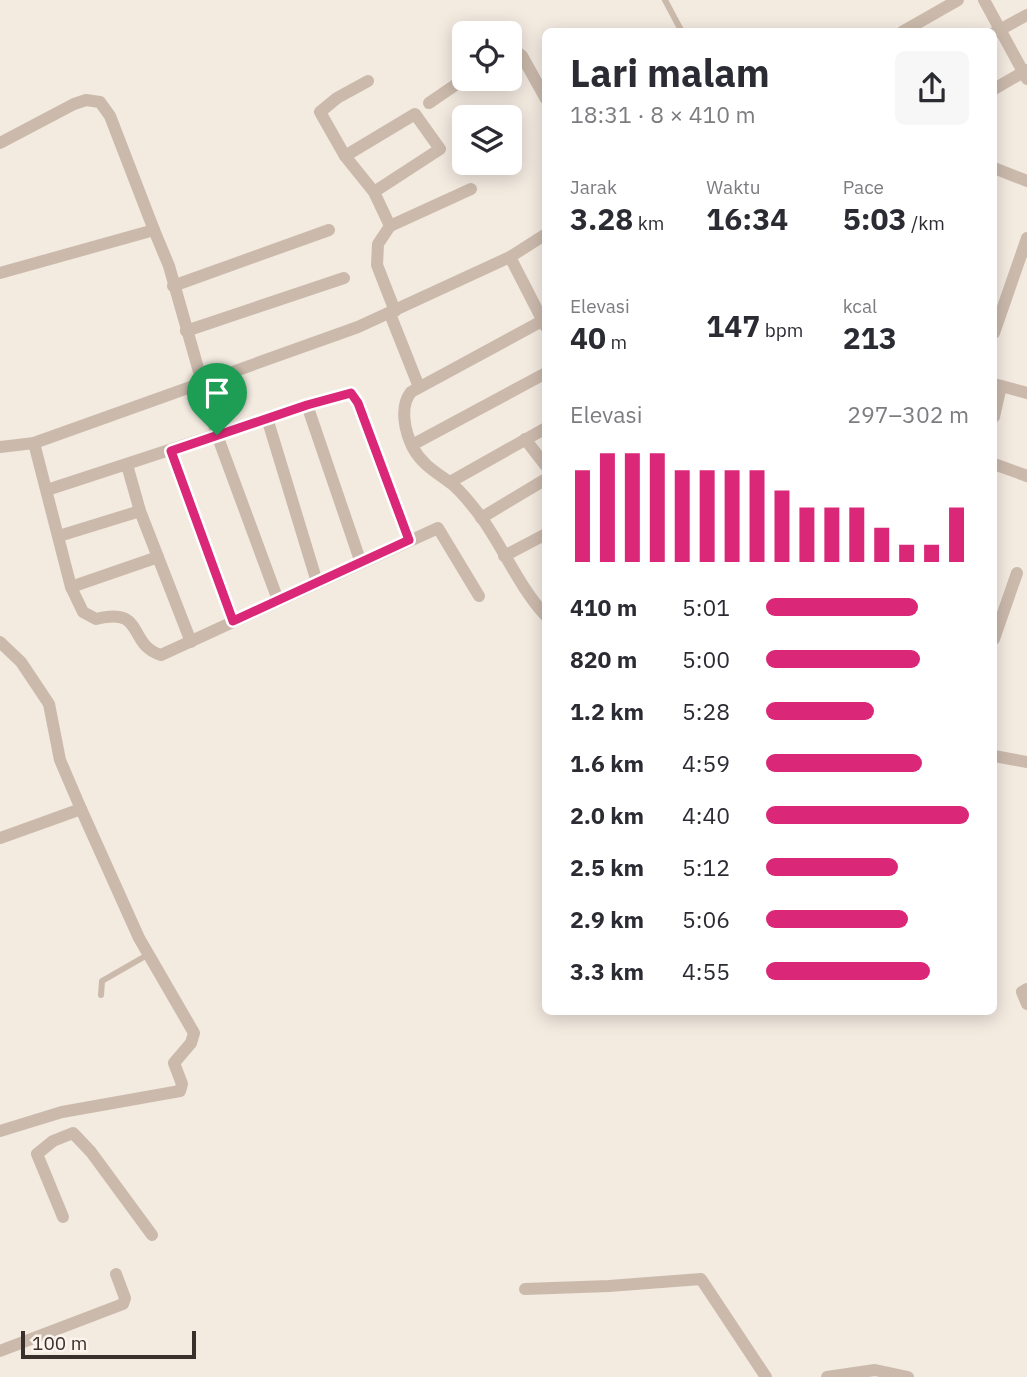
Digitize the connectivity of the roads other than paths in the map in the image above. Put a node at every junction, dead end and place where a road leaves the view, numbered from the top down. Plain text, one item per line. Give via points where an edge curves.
1 (665, 0) edge
2 (958, 0) edge
3 (984, 0) edge
4 (1027, 15) edge
5 (680, 28) edge
6 (909, 28) edge
7 (996, 28) edge
8 (997, 31) edge
9 (522, 57) edge
10 (1026, 74) edge
11 (368, 81) dead end
12 (452, 87) edge
13 (997, 88) edge
14 (542, 92) edge
15 (429, 103) dead end
16 (0, 143) edge
17 (345, 156) junction
18 (997, 174) edge
19 (1027, 181) edge
20 (471, 189) dead end
21 (374, 192) junction
22 (390, 226) junction
23 (154, 230) junction
24 (329, 230) dead end
25 (542, 237) edge
26 (1027, 238) edge
27 (510, 257) junction
28 (0, 273) edge
29 (344, 278) dead end
30 (173, 286) junction
31 (390, 314) junction
32 (542, 320) edge
33 (997, 324) edge
34 (542, 325) edge
35 (186, 331) junction
36 (542, 375) edge
37 (201, 384) junction
38 (997, 385) edge
39 (419, 387) junction
40 (1027, 392) edge
41 (307, 405) junction
42 (267, 418) junction
43 (542, 430) edge
44 (217, 435) junction
45 (524, 439) junction
46 (34, 443) junction
47 (412, 445) junction
48 (0, 447) edge
49 (171, 451) junction
50 (542, 461) edge
51 (127, 465) junction
52 (997, 468) edge
53 (1027, 477) edge
54 (450, 482) junction
55 (542, 482) edge
56 (47, 490) junction
57 (140, 512) junction
58 (481, 518) junction
59 (59, 536) junction
60 (542, 536) edge
61 (409, 540) junction
62 (158, 556) junction
63 (503, 556) junction
64 (360, 563) junction
65 (1017, 573) dead end
66 (317, 582) junction
67 (71, 587) junction
68 (479, 596) dead end
69 (278, 600) junction
70 (542, 610) edge
71 (233, 621) junction
72 (997, 630) edge
73 (191, 642) junction
74 (2, 647) edge
75 (997, 757) edge
76 (1027, 762) edge
77 (81, 809) junction
78 (0, 838) edge
79 (149, 954) junction
80 (1027, 989) edge
81 (101, 995) dead end
82 (1027, 1004) edge
83 (51, 1114) junction
84 (0, 1131) edge
85 (60, 1138) junction
86 (63, 1217) dead end
87 (152, 1235) dead end
88 (116, 1274) dead end
89 (526, 1289) dead end
90 (0, 1351) edge
91 (766, 1377) edge
92 (827, 1377) edge
93 (908, 1377) edge

1 - 5 lane
2 - 6 street
3 - 7 street
4 - 8 street
8 - 10 street
9 - 14 street
10 - 13 street
11 - 17 street via 320,112
12 - 15 street
16 - 23 street via 74,104 100,102 110,116
17 - 21 street
17 - 21 street via 415,114 439,150
18 - 19 street
20 - 22 street
21 - 22 street
22 - 31 street via 378,244 377,265
23 - 28 street
23 - 30 street
24 - 30 street
25 - 27 street
26 - 33 street
27 - 31 street
27 - 32 street
29 - 35 street
30 - 35 street
31 - 37 street
31 - 39 street
34 - 39 street
35 - 37 street
36 - 47 street
37 - 44 street
37 - 46 street
38 - 40 street
39 - 47 street via 405,401
41 - 42 street
41 - 61 street via 351,393 356,399
41 - 64 street
42 - 44 street
42 - 66 street
43 - 45 street
44 - 49 street
44 - 69 street
45 - 50 street
45 - 54 street
46 - 48 street
46 - 56 street
47 - 54 street via 430,470
49 - 51 street
49 - 71 street
51 - 56 street
51 - 57 street
52 - 53 street
54 - 58 street
55 - 58 street
56 - 59 street
57 - 59 street
57 - 62 street
58 - 63 street
59 - 67 street
60 - 63 street
61 - 64 street
61 - 68 street via 440,529
62 - 67 street
62 - 73 street
63 - 70 street
64 - 66 street
65 - 72 street
66 - 69 street
67 - 73 street via 83,612 96,619 114,614 127,618 151,653 161,655
69 - 71 street
71 - 73 street
74 - 77 street via 21,662 49,704 60,760
75 - 76 street
77 - 78 street
77 - 79 street
79 - 81 lane via 104,979
79 - 83 street via 194,1033 174,1063 182,1088
80 - 82 street via 1022,992
83 - 84 street
83 - 85 street
85 - 86 street via 37,1154
85 - 87 street via 73,1133 78,1136
88 - 90 street via 123,1304
89 - 91 street via 701,1279
92 - 93 street via 875,1370

